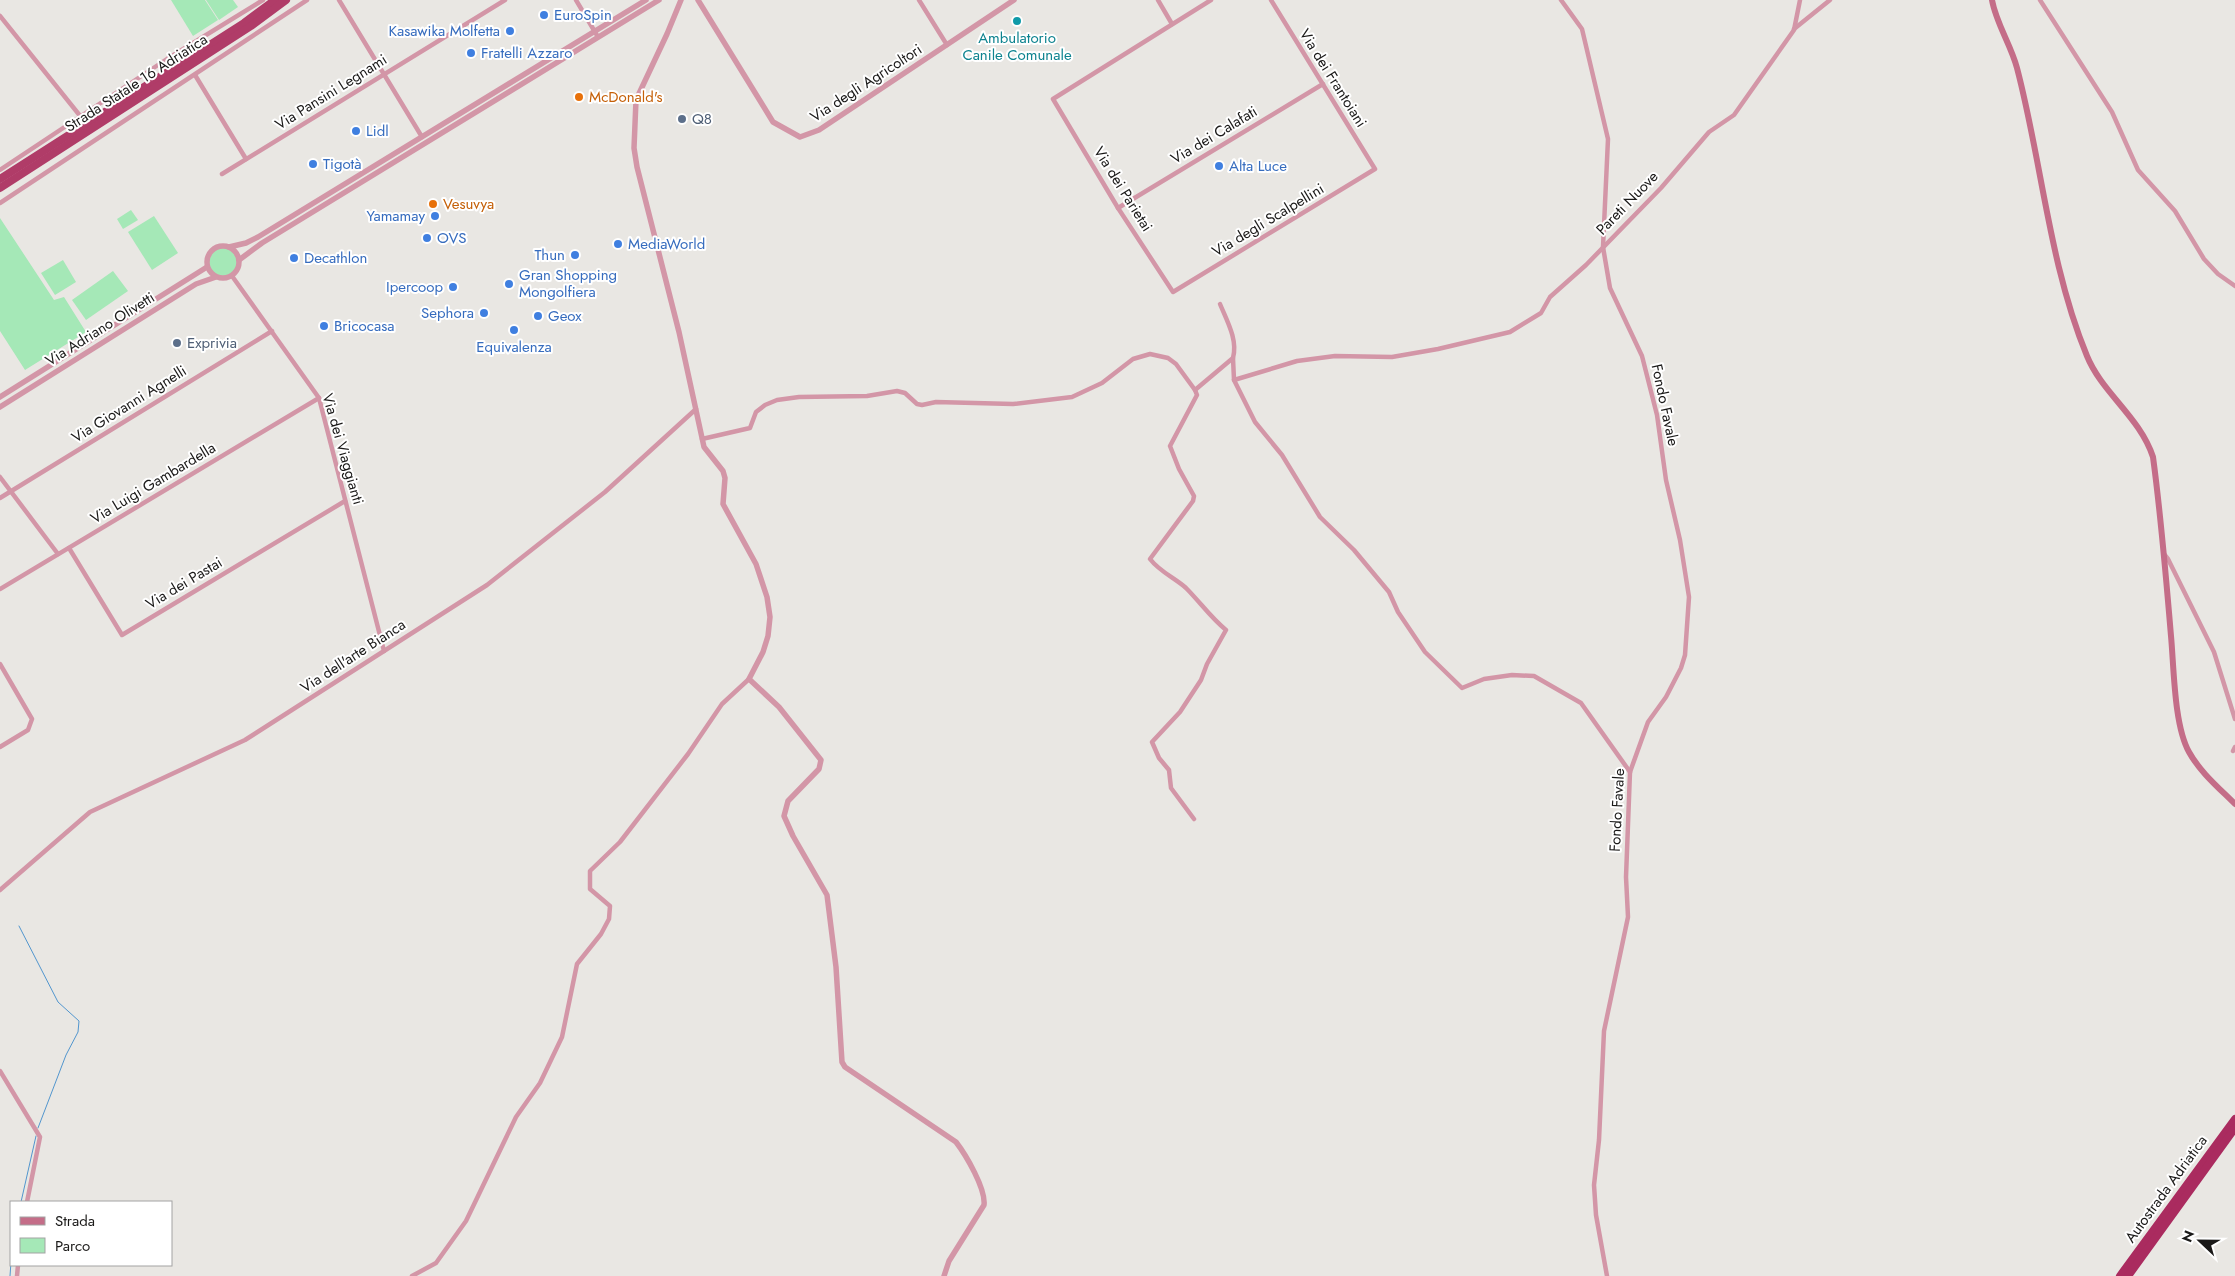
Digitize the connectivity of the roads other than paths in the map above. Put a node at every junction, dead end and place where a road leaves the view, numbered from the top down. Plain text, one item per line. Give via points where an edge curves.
1 (264, 0) edge
2 (275, 0) edge
3 (286, 0) edge
4 (307, 0) edge
5 (339, 0) edge
6 (505, 0) edge
7 (576, 0) edge
8 (646, 0) edge
9 (659, 0) edge
10 (681, 0) edge
11 (698, 0) edge
12 (919, 0) edge
13 (1014, 0) edge
14 (1158, 0) edge
15 (1211, 0) edge
16 (1271, 0) edge
17 (1561, 0) edge
18 (1800, 0) edge
19 (1830, 0) edge
20 (1992, 0) edge
21 (2040, 0) edge
22 (0, 16) edge
23 (1172, 24) junction
24 (1794, 30) junction
25 (596, 34) junction
26 (947, 46) junction
27 (384, 74) junction
28 (195, 75) junction
29 (1322, 84) junction
30 (81, 117) junction
31 (422, 137) junction
32 (246, 159) junction
33 (1375, 169) joint
34 (0, 170) edge
35 (222, 174) dead end
36 (0, 179) edge
37 (0, 188) edge
38 (0, 203) edge
39 (1118, 208) junction
40 (230, 247) junction
41 (1604, 247) junction
42 (239, 260) junction
43 (207, 267) junction
44 (232, 276) junction
45 (216, 277) junction
46 (2235, 286) edge
47 (1173, 292) joint
48 (1220, 304) dead end
49 (272, 331) junction
50 (1233, 358) junction
51 (1234, 380) junction
52 (1195, 390) junction
53 (0, 397) edge
54 (319, 398) junction
55 (0, 407) edge
56 (696, 409) junction
57 (702, 439) junction
58 (0, 476) edge
59 (12, 491) junction
60 (0, 498) edge
61 (345, 501) junction
62 (70, 548) junction
63 (58, 554) junction
64 (2164, 554) junction
65 (0, 589) edge
66 (384, 651) junction
67 (0, 664) edge
68 (750, 679) junction
69 (2235, 719) edge
70 (0, 746) edge
71 (1630, 772) junction
72 (2235, 804) edge
73 (1194, 819) dead end
74 (0, 890) edge
75 (0, 1071) edge
76 (2235, 1119) edge
77 (2235, 1128) edge
78 (27, 1201) edge
79 (412, 1276) edge
80 (944, 1276) edge
81 (1607, 1276) edge
82 (2120, 1276) edge
83 (2128, 1276) edge

1 - 30 street via 167,59
2 - 36 highway, Strada Statale 16 Adriatica
3 - 37 highway, Strada Statale 16 Adriatica via 251,26
4 - 28 street
5 - 27 street
6 - 27 street, Via Pansini Legnami
7 - 25 street
8 - 25 street, Via Adriano Olivetti
9 - 25 street, Via Adriano Olivetti
10 - 56 street via 636,100 634,148
11 - 26 street, Via degli Agricoltori via 773,122 800,136 820,130
12 - 26 street
13 - 26 street, Via degli Agricoltori
14 - 23 street
15 - 23 street
16 - 29 street, Via dei Frantoiani
17 - 41 street, Pareti Nuove via 1582,28 1608,139
18 - 24 street, Pareti Nuove
19 - 24 street
20 - 64 main road via 2017,67 2062,282 2082,345 2093,368 2149,444
21 - 46 street via 2112,112 2138,170 2175,211 2204,259
22 - 30 street
23 - 39 street, Via dei Parietai via 1053,99
24 - 41 street, Pareti Nuove via 1734,115 1709,132
25 - 31 street, Via Adriano Olivetti
25 - 42 street, Via Adriano Olivetti
27 - 31 street
27 - 32 street, Via Pansini Legnami
28 - 32 street
28 - 38 street
29 - 33 street, Via dei Frantoiani
29 - 39 street, Via dei Calafati
30 - 34 street
31 - 40 street, Via Adriano Olivetti via 258,237
32 - 35 street, Via Pansini Legnami
33 - 47 street, Via degli Scalpellini
39 - 47 street, Via dei Parietai
40 - 42 street
40 - 43 street, Via Adriano Olivetti via 219,246 210,252
41 - 51 street via 1550,297 1542,313 1510,332 1392,357 1335,356 1297,361
41 - 71 street, Fondo Favale via 1610,288 1642,356 1657,415 1689,597 1685,655 1681,668 1648,722
42 - 44 street, Via Adriano Olivetti via 238,269
43 - 45 street
43 - 53 street, Via Adriano Olivetti
44 - 45 street, Via Adriano Olivetti
44 - 49 street, Via dei Viaggianti
45 - 55 street, Via Adriano Olivetti via 196,284
48 - 50 street via 1234,340
49 - 54 street, Via dei Viaggianti
49 - 59 street, Via Giovanni Agnelli
50 - 51 street
50 - 52 street
51 - 71 street via 1254,422 1287,462 1320,517 1354,550 1388,592 1425,652 1462,688 1484,679 1512,675 1534,676 1555,687 1581,703
52 - 57 street via 1176,364 1168,358 1150,354 1133,359 1102,383 1072,397 1013,404 936,402 922,405 897,391 867,396 799,397 765,405 758,410 752,426 747,429
52 - 73 street via 1197,395 1170,446 1194,501 1150,559 1184,587 1226,630 1202,680 1180,712 1152,742 1169,770 1171,788
54 - 61 street, Via dei Viaggianti
54 - 62 street, Via Luigi Gambardella
56 - 57 street
56 - 66 street, Via dell'arte Bianca via 606,492 508,570
57 - 68 street via 704,447 723,471 723,504 759,569 767,597 768,636
58 - 59 street
59 - 60 street, Via Giovanni Agnelli
59 - 63 street
61 - 62 street, Via dei Pastai via 122,634
61 - 66 street, Via dei Viaggianti
62 - 63 street, Via Luigi Gambardella
63 - 65 street, Via Luigi Gambardella
64 - 69 street via 2214,652
64 - 72 main road via 2182,735 2195,761
66 - 74 street, Via dell'arte Bianca via 245,740 90,812
67 - 70 street via 32,719 28,730
68 - 79 street via 722,704 620,842 590,871 590,889 610,906 609,919 577,964 556,1054 516,1117 466,1221 436,1264
68 - 80 street via 778,707 820,760 819,769 788,801 784,816 828,895 842,1062 956,1142 984,1197 984,1205 949,1262
71 - 81 street, Fondo Favale via 1626,877 1628,917 1604,1031 1594,1185
75 - 78 street via 40,1137
76 - 82 highway, Autostrada Adriatica
77 - 83 highway, Autostrada Adriatica

